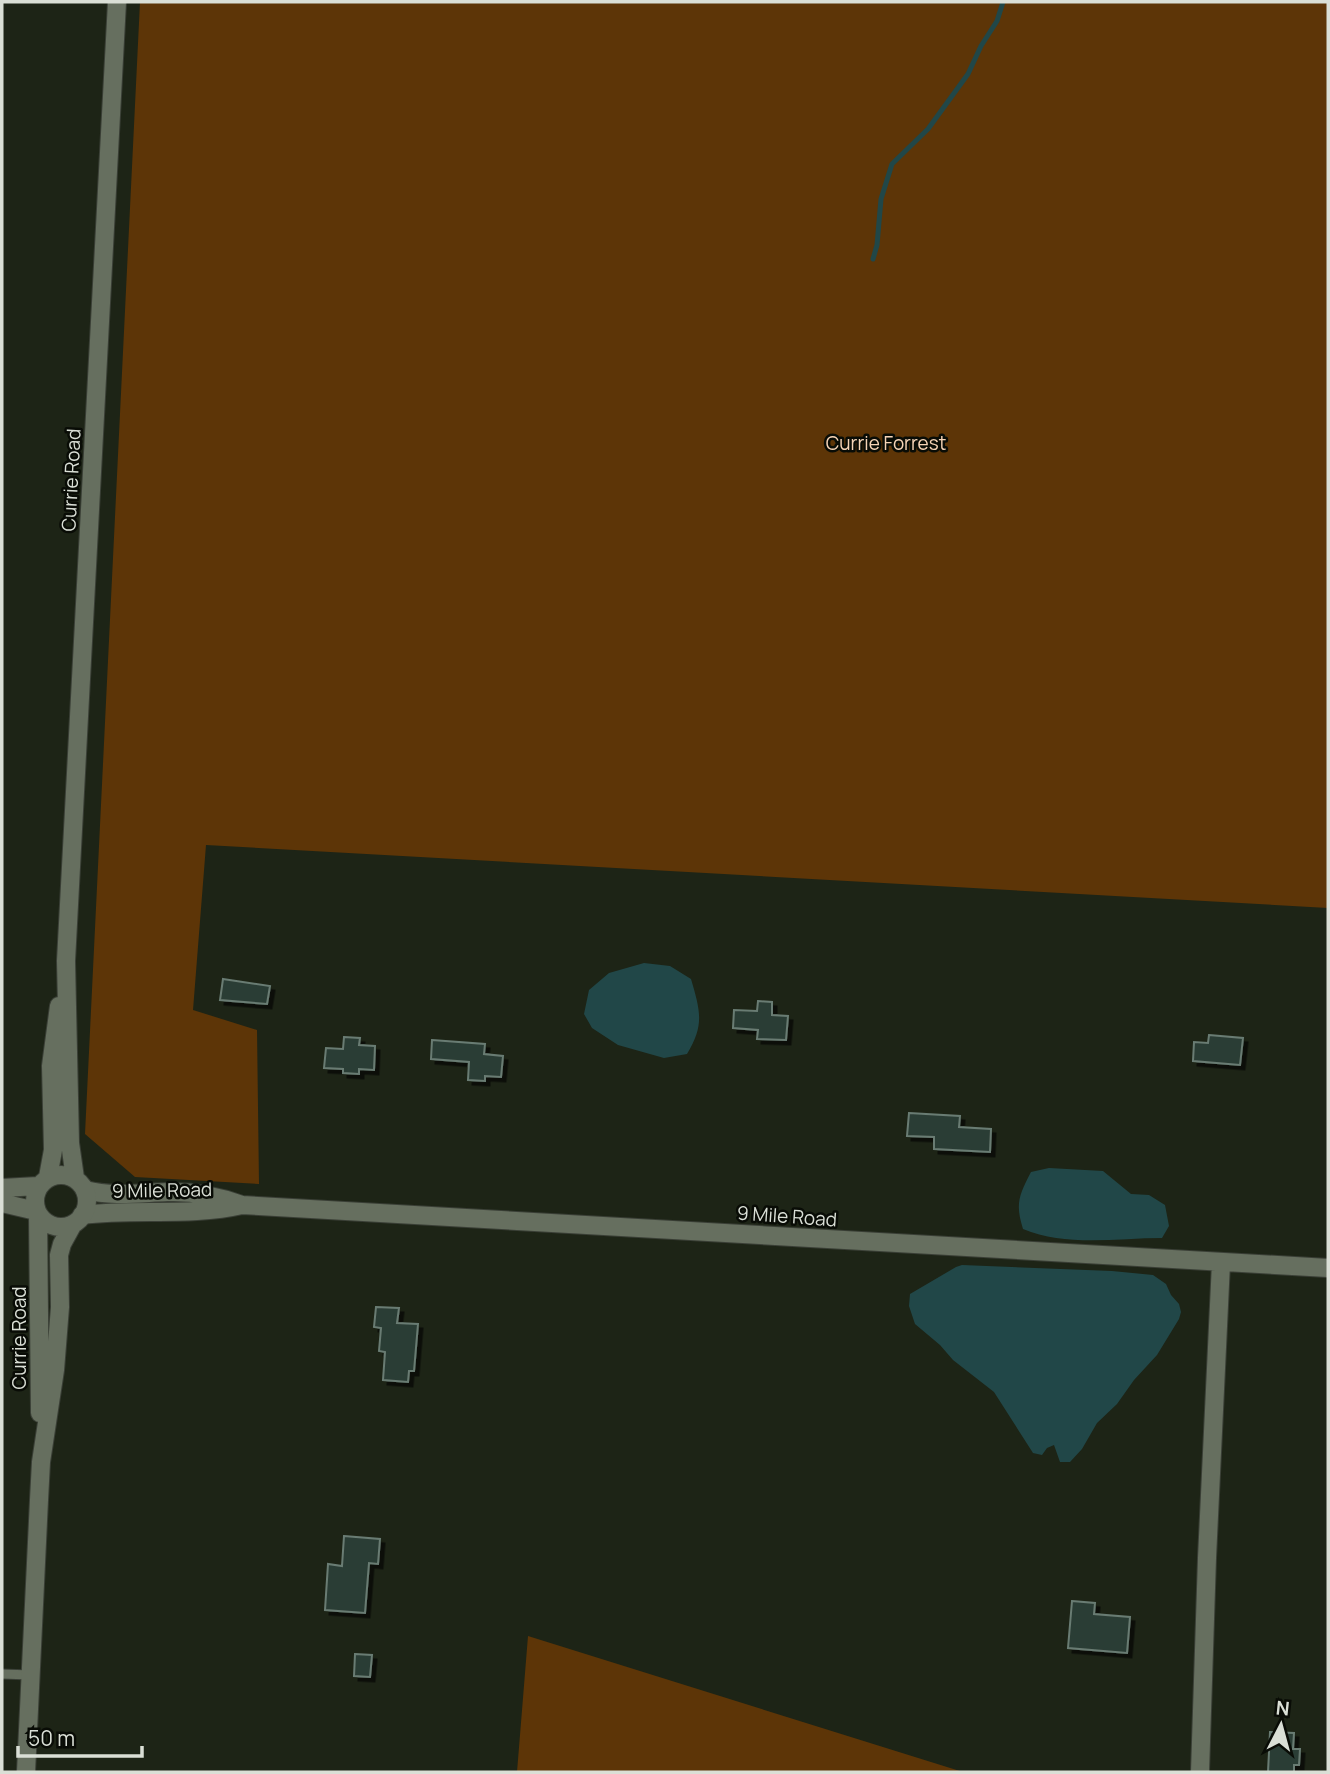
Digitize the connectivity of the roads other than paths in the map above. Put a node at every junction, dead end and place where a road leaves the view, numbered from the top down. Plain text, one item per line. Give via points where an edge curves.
1 (117, 2) edge
2 (66, 961) junction
3 (43, 1182) junction
4 (80, 1184) junction
5 (2, 1188) edge
6 (2, 1203) edge
7 (242, 1205) junction
8 (37, 1213) junction
9 (78, 1220) junction
10 (1221, 1263) junction
11 (1328, 1268) edge
12 (41, 1462) junction
13 (2, 1674) edge
14 (31, 1675) junction
15 (26, 1772) edge
16 (1200, 1772) edge

1 - 2 street, Currie Road
2 - 3 street, Currie Road via 51,1066 53,1150
2 - 4 street, Currie Road via 70,1135
3 - 4 street via 62,1174
3 - 5 street
3 - 8 street via 34,1198
4 - 7 street, 9 Mile Road via 110,1195 193,1193
4 - 9 street via 87,1200
6 - 8 street
7 - 9 street, 9 Mile Road via 218,1211 116,1211
7 - 10 street, 9 Mile Road
8 - 9 street via 54,1226
8 - 12 street, Currie Road
9 - 12 street, Currie Road via 59,1255 55,1370
10 - 11 street, 9 Mile Road
10 - 16 street
12 - 14 street, Currie Road
13 - 14 lane
14 - 15 street, Currie Road

